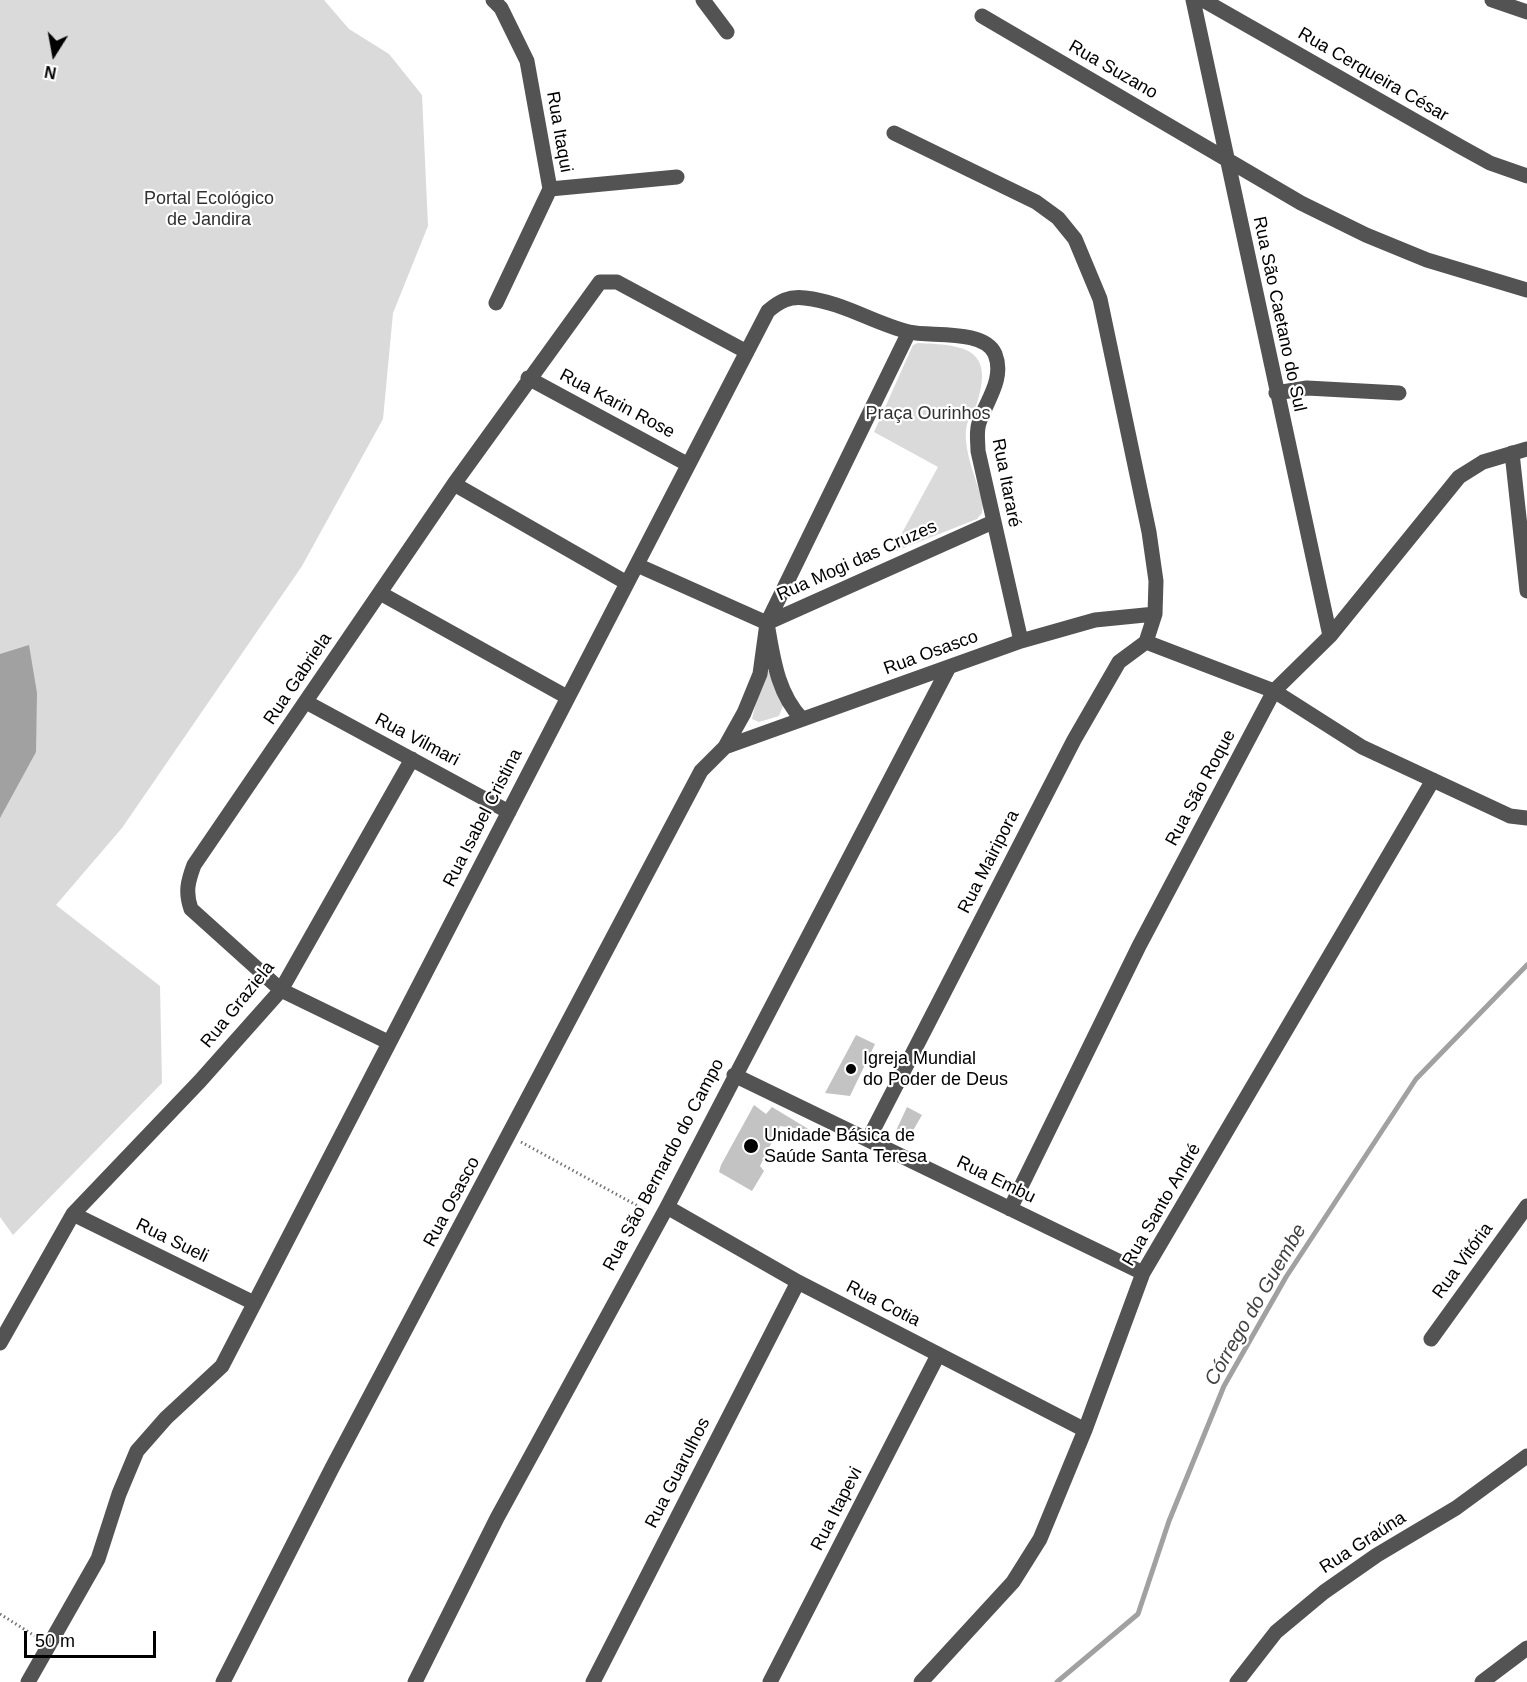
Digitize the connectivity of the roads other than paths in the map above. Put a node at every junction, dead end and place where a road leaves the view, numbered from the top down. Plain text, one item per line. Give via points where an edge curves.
1 (493, 0) edge
2 (703, 0) edge
3 (1193, 0) edge
4 (1203, 0) edge
5 (1492, 0) edge
6 (1527, 12) edge
7 (982, 16) dead end
8 (727, 32) dead end
9 (894, 133) dead end
10 (1225, 158) junction
11 (1527, 176) edge
12 (676, 177) dead end
13 (550, 189) junction
14 (1527, 290) edge
15 (496, 303) dead end
16 (909, 332) junction
17 (747, 352) junction
18 (528, 378) junction
19 (1276, 393) junction
20 (1399, 393) dead end
21 (1527, 449) edge
22 (1512, 453) junction
23 (687, 464) junction
24 (454, 484) junction
25 (993, 522) junction
26 (637, 565) junction
27 (627, 584) junction
28 (1527, 591) edge
29 (380, 593) junction
30 (1155, 614) junction
31 (767, 623) junction
32 (1329, 636) junction
33 (1021, 641) junction
34 (1146, 642) junction
35 (949, 667) junction
36 (1274, 692) junction
37 (567, 697) junction
38 (306, 702) junction
39 (802, 718) junction
40 (725, 747) junction
41 (412, 759) junction
42 (1433, 780) junction
43 (509, 812) junction
44 (1527, 818) edge
45 (281, 990) junction
46 (388, 1042) junction
47 (734, 1075) junction
48 (869, 1138) junction
49 (1527, 1206) edge
50 (1010, 1209) junction
51 (663, 1212) junction
52 (73, 1214) junction
53 (1143, 1273) junction
54 (798, 1282) junction
55 (254, 1303) junction
56 (1431, 1339) dead end
57 (0, 1343) edge
58 (939, 1355) junction
59 (1085, 1430) junction
60 (1527, 1456) edge
61 (1527, 1648) edge
62 (28, 1682) edge
63 (223, 1682) edge
64 (416, 1682) edge
65 (593, 1682) edge
66 (770, 1682) edge
67 (921, 1682) edge
68 (1237, 1682) edge
69 (1482, 1682) edge

1 - 13 street, Rua Itaqui via 501,8 526,61
2 - 8 street
3 - 10 street, Rua São Caetano do Sul
4 - 11 street, Rua Cerqueira César via 1471,152
5 - 6 street
7 - 10 street, Rua Suzano
9 - 30 street via 1036,202 1058,218 1075,239 1100,299 1105,322 1149,532 1156,581
10 - 14 street, Rua Suzano via 1301,203 1366,235 1427,260
10 - 19 street, Rua São Caetano do Sul
12 - 13 street
13 - 15 street, Rua Itaqui
16 - 17 street, Rua Isabel Cristina via 840,305 804,297 782,299 768,311
16 - 25 street, Rua Itararé via 969,337 994,352 996,381 977,434
16 - 31 street, Rua Osasco
17 - 18 street, Rua Gabriela via 617,282 600,282
17 - 23 street, Rua Isabel Cristina
18 - 23 street, Rua Karin Rose
18 - 24 street, Rua Gabriela
19 - 20 street via 1307,388
19 - 32 street, Rua São Caetano do Sul
21 - 22 street, Rua São Roque
22 - 28 street
22 - 32 street, Rua São Roque via 1483,462 1459,477
23 - 26 street, Rua Isabel Cristina
24 - 27 street
24 - 29 street, Rua Gabriela
25 - 31 street, Rua Mogi das Cruzes
25 - 33 street, Rua Itararé
26 - 27 street, Rua Isabel Cristina
26 - 31 street
27 - 37 street, Rua Isabel Cristina
29 - 37 street
29 - 38 street, Rua Gabriela
30 - 33 street, Rua Osasco via 1095,620
30 - 34 street
31 - 39 street, Rua Mogi das Cruzes via 783,691
31 - 40 street, Rua Osasco via 760,674
32 - 36 street, Rua São Roque
33 - 35 street, Rua Osasco
34 - 36 street
34 - 48 street, Rua Mairipora via 1119,662 1074,740
35 - 39 street, Rua Osasco
35 - 47 street, Rua São Bernardo do Campo
36 - 42 street via 1362,747
36 - 50 street, Rua São Roque via 1139,946
37 - 43 street, Rua Isabel Cristina
38 - 41 street, Rua Vilmari
38 - 45 street, Rua Gabriela via 194,865 186,896 191,909
39 - 40 street, Rua Osasco
40 - 63 street, Rua Osasco via 701,771
41 - 43 street, Rua Vilmari
41 - 45 street, Rua Graziela
42 - 44 street via 1510,816
42 - 53 street, Rua Santo André
43 - 46 street, Rua Isabel Cristina
45 - 46 street, Rua Gabriela
45 - 52 street, Rua Graziela
46 - 55 street, Rua Isabel Cristina
47 - 48 street, Rua Embu
47 - 51 street, Rua São Bernardo do Campo
48 - 50 street, Rua Embu
49 - 56 street, Rua Vitória
50 - 53 street, Rua Embu
51 - 54 street, Rua Cotia
51 - 64 street, Rua São Bernardo do Campo via 497,1518
52 - 55 street, Rua Sueli
52 - 57 street, Rua Graziela
53 - 59 street, Rua Santo André
54 - 58 street, Rua Cotia
54 - 65 street, Rua Guarulhos
55 - 62 street, Rua Isabel Cristina via 222,1366 166,1418 137,1452 98,1559
58 - 59 street, Rua Cotia
58 - 66 street, Rua Itapevi
59 - 67 street, Rua Santo André via 1040,1539 1013,1582
60 - 68 street, Rua Graúna via 1456,1508 1324,1592 1276,1632
61 - 69 street

